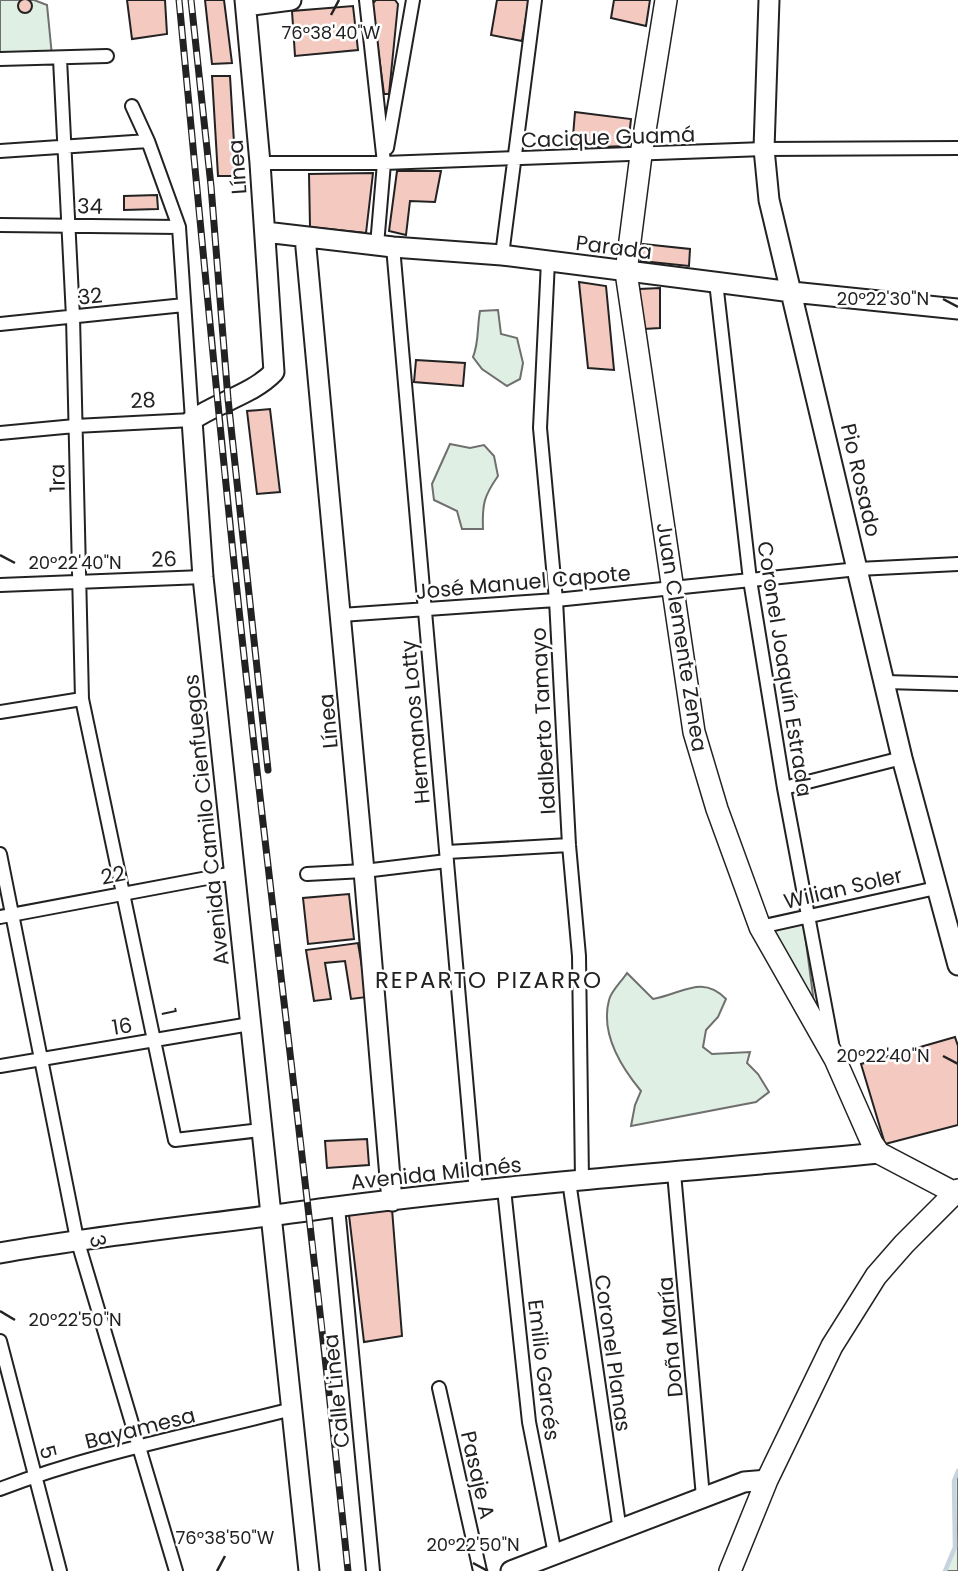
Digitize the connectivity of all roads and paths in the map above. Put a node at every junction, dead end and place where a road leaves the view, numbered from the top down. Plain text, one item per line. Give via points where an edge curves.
1 (291, 0) edge
2 (366, 0) edge
3 (413, 0) edge
4 (535, 0) edge
5 (666, 0) edge
6 (769, 0) edge
7 (246, 3) edge
8 (107, 57) dead end
9 (0, 59) edge
10 (60, 59) junction
11 (132, 106) dead end
12 (148, 141) junction
13 (65, 145) junction
14 (958, 148) edge
15 (764, 149) junction
16 (0, 150) edge
17 (641, 155) junction
18 (515, 160) junction
19 (260, 163) junction
20 (384, 163) junction
21 (0, 225) edge
22 (68, 225) junction
23 (179, 228) junction
24 (265, 232) junction
25 (305, 237) junction
26 (385, 246) junction
27 (502, 255) junction
28 (548, 261) junction
29 (626, 272) junction
30 (716, 282) junction
31 (792, 292) junction
32 (184, 305) junction
33 (958, 309) edge
34 (73, 317) junction
35 (0, 324) edge
36 (274, 372) joint
37 (192, 420) junction
38 (75, 426) junction
39 (0, 433) edge
40 (958, 564) edge
41 (858, 569) junction
42 (203, 577) junction
43 (750, 580) junction
44 (78, 581) junction
45 (0, 585) edge
46 (672, 589) junction
47 (555, 600) junction
48 (424, 610) junction
49 (341, 615) junction
50 (885, 682) junction
51 (958, 684) edge
52 (82, 699) junction
53 (0, 712) edge
54 (902, 758) junction
55 (784, 788) junction
56 (569, 845) junction
57 (0, 854) edge
58 (447, 856) junction
59 (364, 871) junction
60 (234, 873) junction
61 (307, 874) dead end
62 (936, 888) junction
63 (123, 892) junction
64 (6, 915) edge
65 (808, 915) junction
66 (760, 927) junction
67 (954, 932) edge
68 (958, 965) edge
69 (250, 1024) junction
70 (155, 1040) junction
71 (42, 1059) junction
72 (835, 1059) junction
73 (0, 1066) edge
74 (261, 1130) junction
75 (879, 1153) junction
76 (674, 1173) junction
77 (575, 1181) junction
78 (503, 1189) junction
79 (476, 1192) junction
80 (957, 1192) edge
81 (392, 1201) junction
82 (338, 1207) junction
83 (272, 1215) junction
84 (77, 1239) junction
85 (0, 1253) edge
86 (0, 1341) edge
87 (439, 1388) dead end
88 (292, 1409) junction
89 (138, 1447) junction
90 (34, 1476) junction
91 (767, 1479) junction
92 (0, 1489) edge
93 (703, 1497) junction
94 (620, 1531) junction
95 (555, 1554) junction
96 (60, 1571) edge
97 (176, 1571) edge
98 (309, 1571) edge
99 (373, 1571) edge
100 (480, 1571) edge
101 (512, 1571) edge
102 (730, 1571) edge

1 - 7 street
2 - 20 street
3 - 20 street
4 - 18 street
5 - 17 main road, Juan Clemente Zenea
6 - 15 street, Pio Rosado
7 - 19 street, Línea
8 - 10 street
9 - 10 street
10 - 13 street, 1ra
11 - 12 street
12 - 13 street
12 - 23 street
13 - 16 street
13 - 22 street, 1ra
14 - 15 street, Cacique Guamá
15 - 17 street, Cacique Guamá
15 - 31 street, Pio Rosado via 769,200
17 - 18 street, Cacique Guamá
17 - 29 main road, Juan Clemente Zenea
18 - 20 street, Cacique Guamá
18 - 27 street
19 - 20 street, Cacique Guamá
19 - 24 street, Línea
20 - 26 street, Hermanos Lotty
21 - 22 street, 34
22 - 23 street, 34
22 - 34 street, 1ra
23 - 32 street
24 - 25 street, Parada
24 - 36 street, Línea
25 - 26 street, Parada
25 - 49 street, Línea
26 - 27 street, Parada
26 - 48 street, Hermanos Lotty
27 - 28 street, Parada
28 - 29 street, Parada
28 - 47 street, Idalberto Tamayo via 540,428
29 - 30 street, Parada
29 - 46 main road, Juan Clemente Zenea
30 - 31 street, Parada
30 - 43 street, Coronel Joaquín Estrada
31 - 33 street, Parada
31 - 41 street, Pio Rosado
32 - 34 street, 32
32 - 37 street
34 - 35 street, 32
34 - 38 street, 1ra
36 - 37 street, 28 via 262,384
37 - 38 street, 28
37 - 42 street, Avenida Camilo Cienfuegos
38 - 39 street, 28
38 - 44 street, 1ra
40 - 41 street, José Manuel Capote
41 - 43 street, José Manuel Capote
41 - 50 street, Pio Rosado
42 - 44 street, 26
42 - 60 street, Avenida Camilo Cienfuegos
43 - 46 street, José Manuel Capote
43 - 55 street, Coronel Joaquín Estrada
44 - 45 street, 26
44 - 52 street, 1ra
46 - 47 street, José Manuel Capote
46 - 66 main road, Juan Clemente Zenea via 694,732
47 - 48 street, José Manuel Capote
47 - 56 street, Idalberto Tamayo
48 - 49 street, José Manuel Capote
48 - 58 street, Hermanos Lotty
49 - 59 street, Línea
50 - 51 street
50 - 54 street, Pio Rosado
52 - 53 street
52 - 63 street, 1ra
54 - 55 street
54 - 62 street, Pio Rosado
55 - 65 street, Coronel Joaquín Estrada
56 - 58 street
56 - 77 street, Idalberto Tamayo via 579,956
57 - 64 street, 3
58 - 59 street
58 - 79 street, Hermanos Lotty
59 - 61 street
59 - 81 street, Línea
60 - 63 street, 22
60 - 69 street, Avenida Camilo Cienfuegos
62 - 65 street, Wilian Soler
62 - 67 street, Pio Rosado
63 - 64 street, 22
63 - 70 street, 1
64 - 71 street, 3
65 - 66 street, Wilian Soler
65 - 72 street, Coronel Joaquín Estrada
66 - 72 main road, Juan Clemente Zenea
67 - 68 street, Pio Rosado
69 - 70 street, 16
69 - 74 street, Avenida Camilo Cienfuegos
70 - 71 street, 16
70 - 74 street, 1 via 175,1140
71 - 73 street, 16
71 - 84 street, 3
72 - 75 main road, Juan Clemente Zenea
74 - 83 street, Avenida Camilo Cienfuegos
75 - 76 street, Avenida Milanés
75 - 80 main road
76 - 77 street, Avenida Milanés
76 - 93 street, Doña María
77 - 78 street, Avenida Milanés
77 - 94 street, Coronel Planas
78 - 79 street, Avenida Milanés
78 - 95 street, Emilio Garcés via 529,1422
79 - 81 street, Avenida Milanés
80 - 91 main road via 876,1276 832,1346
81 - 82 street, Avenida Milanés
82 - 83 street, Avenida Milanés
82 - 99 street, Calle Linea
83 - 84 street, Avenida Milanés
83 - 88 street, Avenida Camilo Cienfuegos
84 - 85 street, Avenida Milanés
84 - 89 street, 3
86 - 90 street, 5
87 - 100 street, Pasaje A
88 - 89 street, Bayamesa
88 - 98 street, Avenida Camilo Cienfuegos
89 - 90 street, Bayamesa
89 - 97 street, 3
90 - 92 street, Bayamesa
90 - 96 street, 5
91 - 93 street
91 - 102 main road
93 - 94 street
94 - 95 street
95 - 101 street

